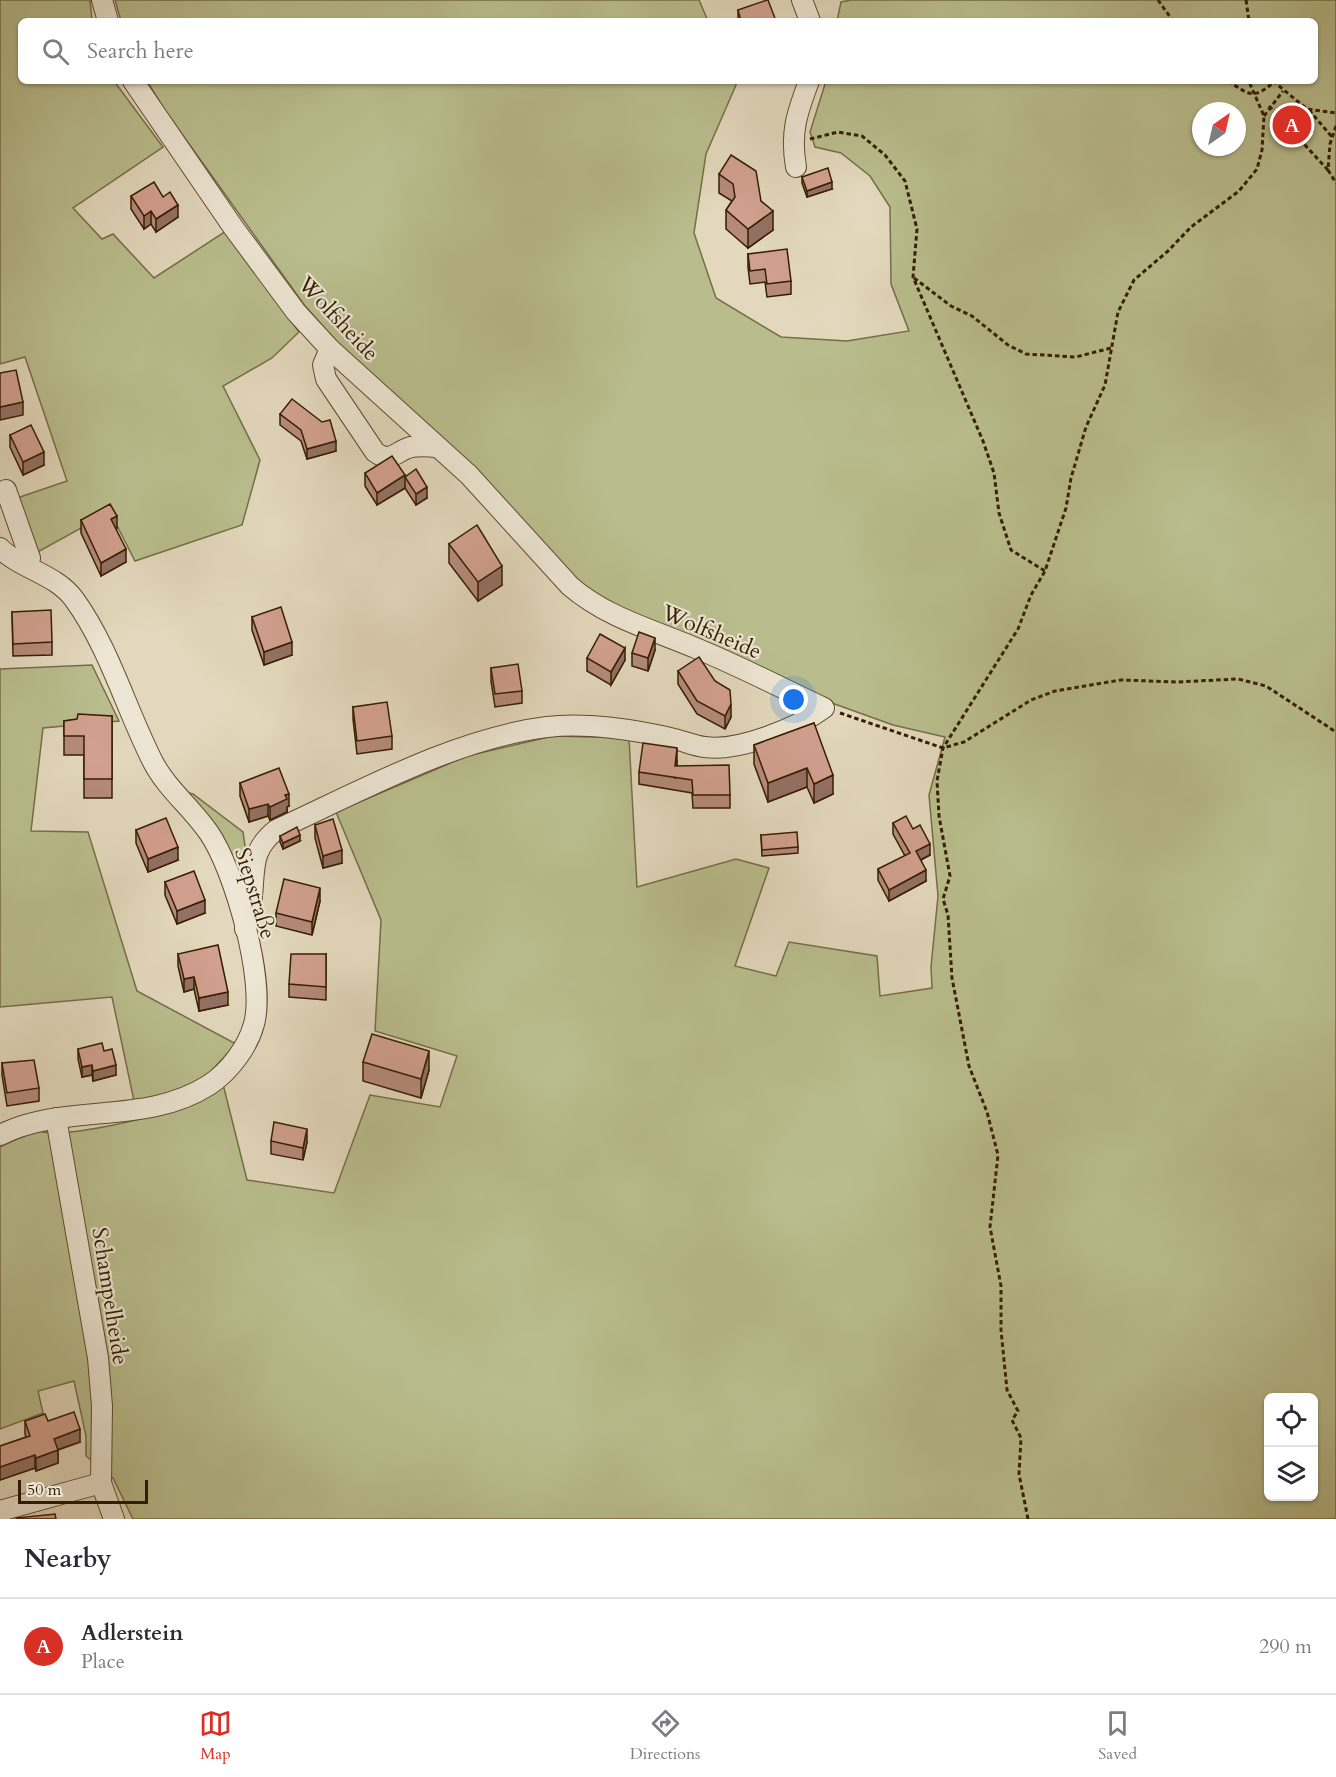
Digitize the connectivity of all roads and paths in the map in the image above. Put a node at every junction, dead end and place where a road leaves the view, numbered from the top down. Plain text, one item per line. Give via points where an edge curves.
1 (102, 0) edge
2 (802, 0) edge
3 (1158, 0) edge
4 (1246, 0) edge
5 (107, 18) edge
6 (809, 18) edge
7 (1171, 18) edge
8 (1249, 18) edge
9 (135, 84) edge
10 (809, 84) edge
11 (1233, 84) edge
12 (1250, 84) dead end
13 (1271, 84) edge
14 (1276, 84) edge
15 (1282, 91) junction
16 (1253, 95) junction
17 (1269, 106) junction
18 (1307, 109) junction
19 (1336, 113) edge
20 (1264, 116) junction
21 (1336, 126) edge
22 (1332, 137) junction
23 (792, 144) junction
24 (796, 167) dead end
25 (1328, 170) junction
26 (1336, 183) edge
27 (913, 277) junction
28 (1111, 348) junction
29 (330, 349) junction
30 (436, 447) junction
31 (6, 490) dead end
32 (0, 548) edge
33 (28, 565) junction
34 (1045, 571) junction
35 (824, 708) junction
36 (1336, 732) edge
37 (943, 748) junction
38 (245, 929) junction
39 (56, 1118) junction
40 (0, 1135) edge
41 (101, 1484) junction
42 (0, 1511) edge
43 (114, 1519) edge
44 (1028, 1519) edge

1 - 5 street
2 - 6 street
3 - 7 path
4 - 8 path
9 - 29 street, Wolfsheide via 240,236 296,312
10 - 23 street via 796,118
11 - 16 path
12 - 16 path
13 - 16 path
14 - 15 path
15 - 17 path
15 - 18 path
16 - 20 path
17 - 20 path
17 - 25 path
18 - 19 path
18 - 22 path
20 - 28 path via 1257,169 1239,191 1199,219 1134,280 1118,312
21 - 22 path
22 - 25 path
23 - 24 street
23 - 27 path via 838,132 862,136 885,155 905,181 917,229
25 - 26 path
27 - 28 path via 1026,354 1076,357
27 - 34 path via 983,441 1011,550
28 - 34 path via 1105,385 1086,427
29 - 30 street, Wolfsheide
29 - 30 street via 323,365 326,379 375,452 383,458 407,448
30 - 35 street, Wolfsheide via 476,483 587,601
31 - 33 street via 30,558
32 - 33 street, Siepstraße
33 - 38 street, Siepstraße via 73,597 99,642 154,765 209,832 226,863
34 - 37 path via 1018,628
35 - 37 path
35 - 38 street via 785,730 726,748 587,726 547,727 461,746 284,826 264,840 255,857
36 - 37 path via 1266,686 1238,679 1121,680 1086,684 1031,700 964,742
37 - 44 path via 937,781 939,816 951,876 943,899 948,915 952,978 969,1066 998,1155 990,1227 1001,1286 1007,1390 1018,1411 1012,1420 1020,1438 1019,1474
38 - 39 street, Siepstraße via 256,981 255,1023 240,1054 225,1072 181,1099 146,1110
39 - 40 street, Siepstraße via 28,1123
39 - 41 street, Schampelheide via 98,1358
41 - 42 street
41 - 43 street, Schampelheide

